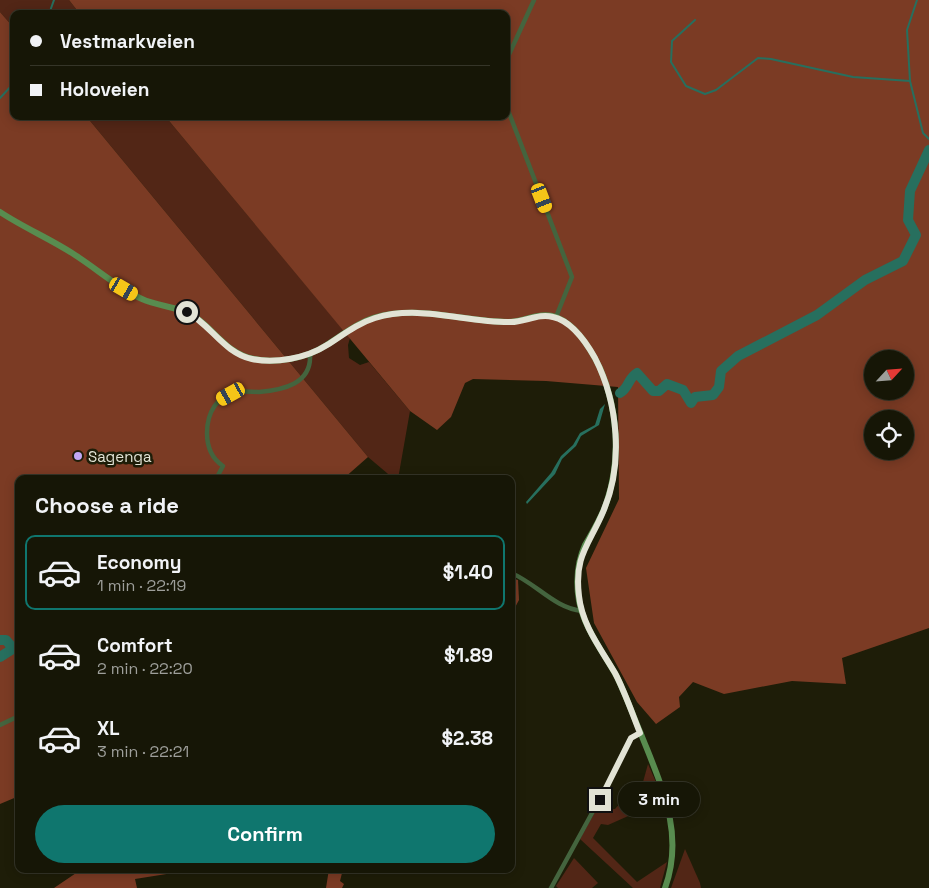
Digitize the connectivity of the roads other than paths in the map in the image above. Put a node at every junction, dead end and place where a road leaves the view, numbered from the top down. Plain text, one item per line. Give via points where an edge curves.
1 (534, 0) edge
2 (510, 51) edge
3 (510, 115) edge
4 (0, 212) edge
5 (556, 317) junction
6 (310, 354) junction
7 (218, 475) edge
8 (515, 574) edge
9 (582, 612) junction
10 (15, 718) edge
11 (0, 725) edge
12 (640, 733) junction
13 (552, 888) edge
14 (664, 888) edge

1 - 2 street
3 - 5 street via 572,277
4 - 6 street via 143,300 194,316 236,353 260,360
5 - 6 street via 508,322 392,314 358,324
5 - 9 street via 575,331 594,356 606,385 615,422 615,454 608,498 579,565
6 - 7 street via 308,372 300,380 259,392 231,394 211,409 208,444 216,462 223,466
8 - 9 street via 559,604
9 - 12 street via 623,689
10 - 11 street
12 - 13 street via 631,738
12 - 14 street via 671,818 672,866

